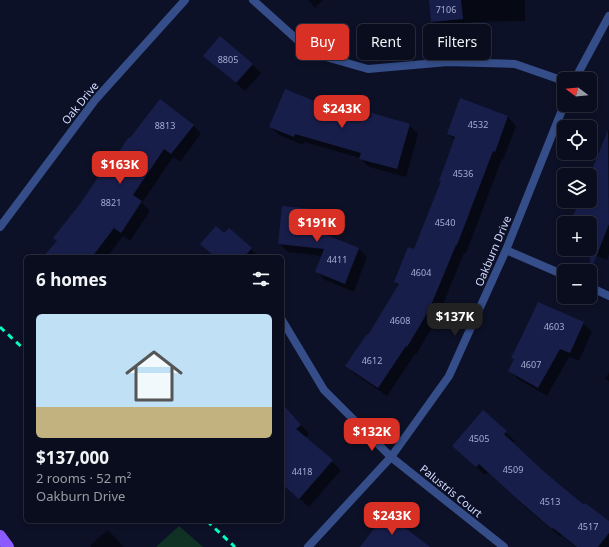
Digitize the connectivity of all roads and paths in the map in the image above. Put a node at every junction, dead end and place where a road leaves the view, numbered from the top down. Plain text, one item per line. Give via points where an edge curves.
1 (185, 0) edge
2 (253, 0) edge
3 (609, 16) edge
4 (579, 72) edge
5 (557, 79) edge
6 (561, 112) edge
7 (0, 227) edge
8 (506, 250) junction
9 (557, 272) edge
10 (597, 290) edge
11 (609, 296) edge
12 (284, 323) edge
13 (391, 457) junction
14 (0, 536) edge
15 (8, 547) edge
16 (308, 547) edge
17 (504, 547) edge

1 - 7 street, Oak Drive via 95,100
2 - 5 street via 312,53 368,69 448,62 515,64
3 - 4 street
6 - 8 street, Oakburn Drive
8 - 9 street
8 - 13 street, Oakburn Drive via 448,376
10 - 11 street
12 - 13 street, Palustris Court via 324,390
13 - 16 street, Oakburn Drive
13 - 17 street, Palustris Court
14 - 15 main road

